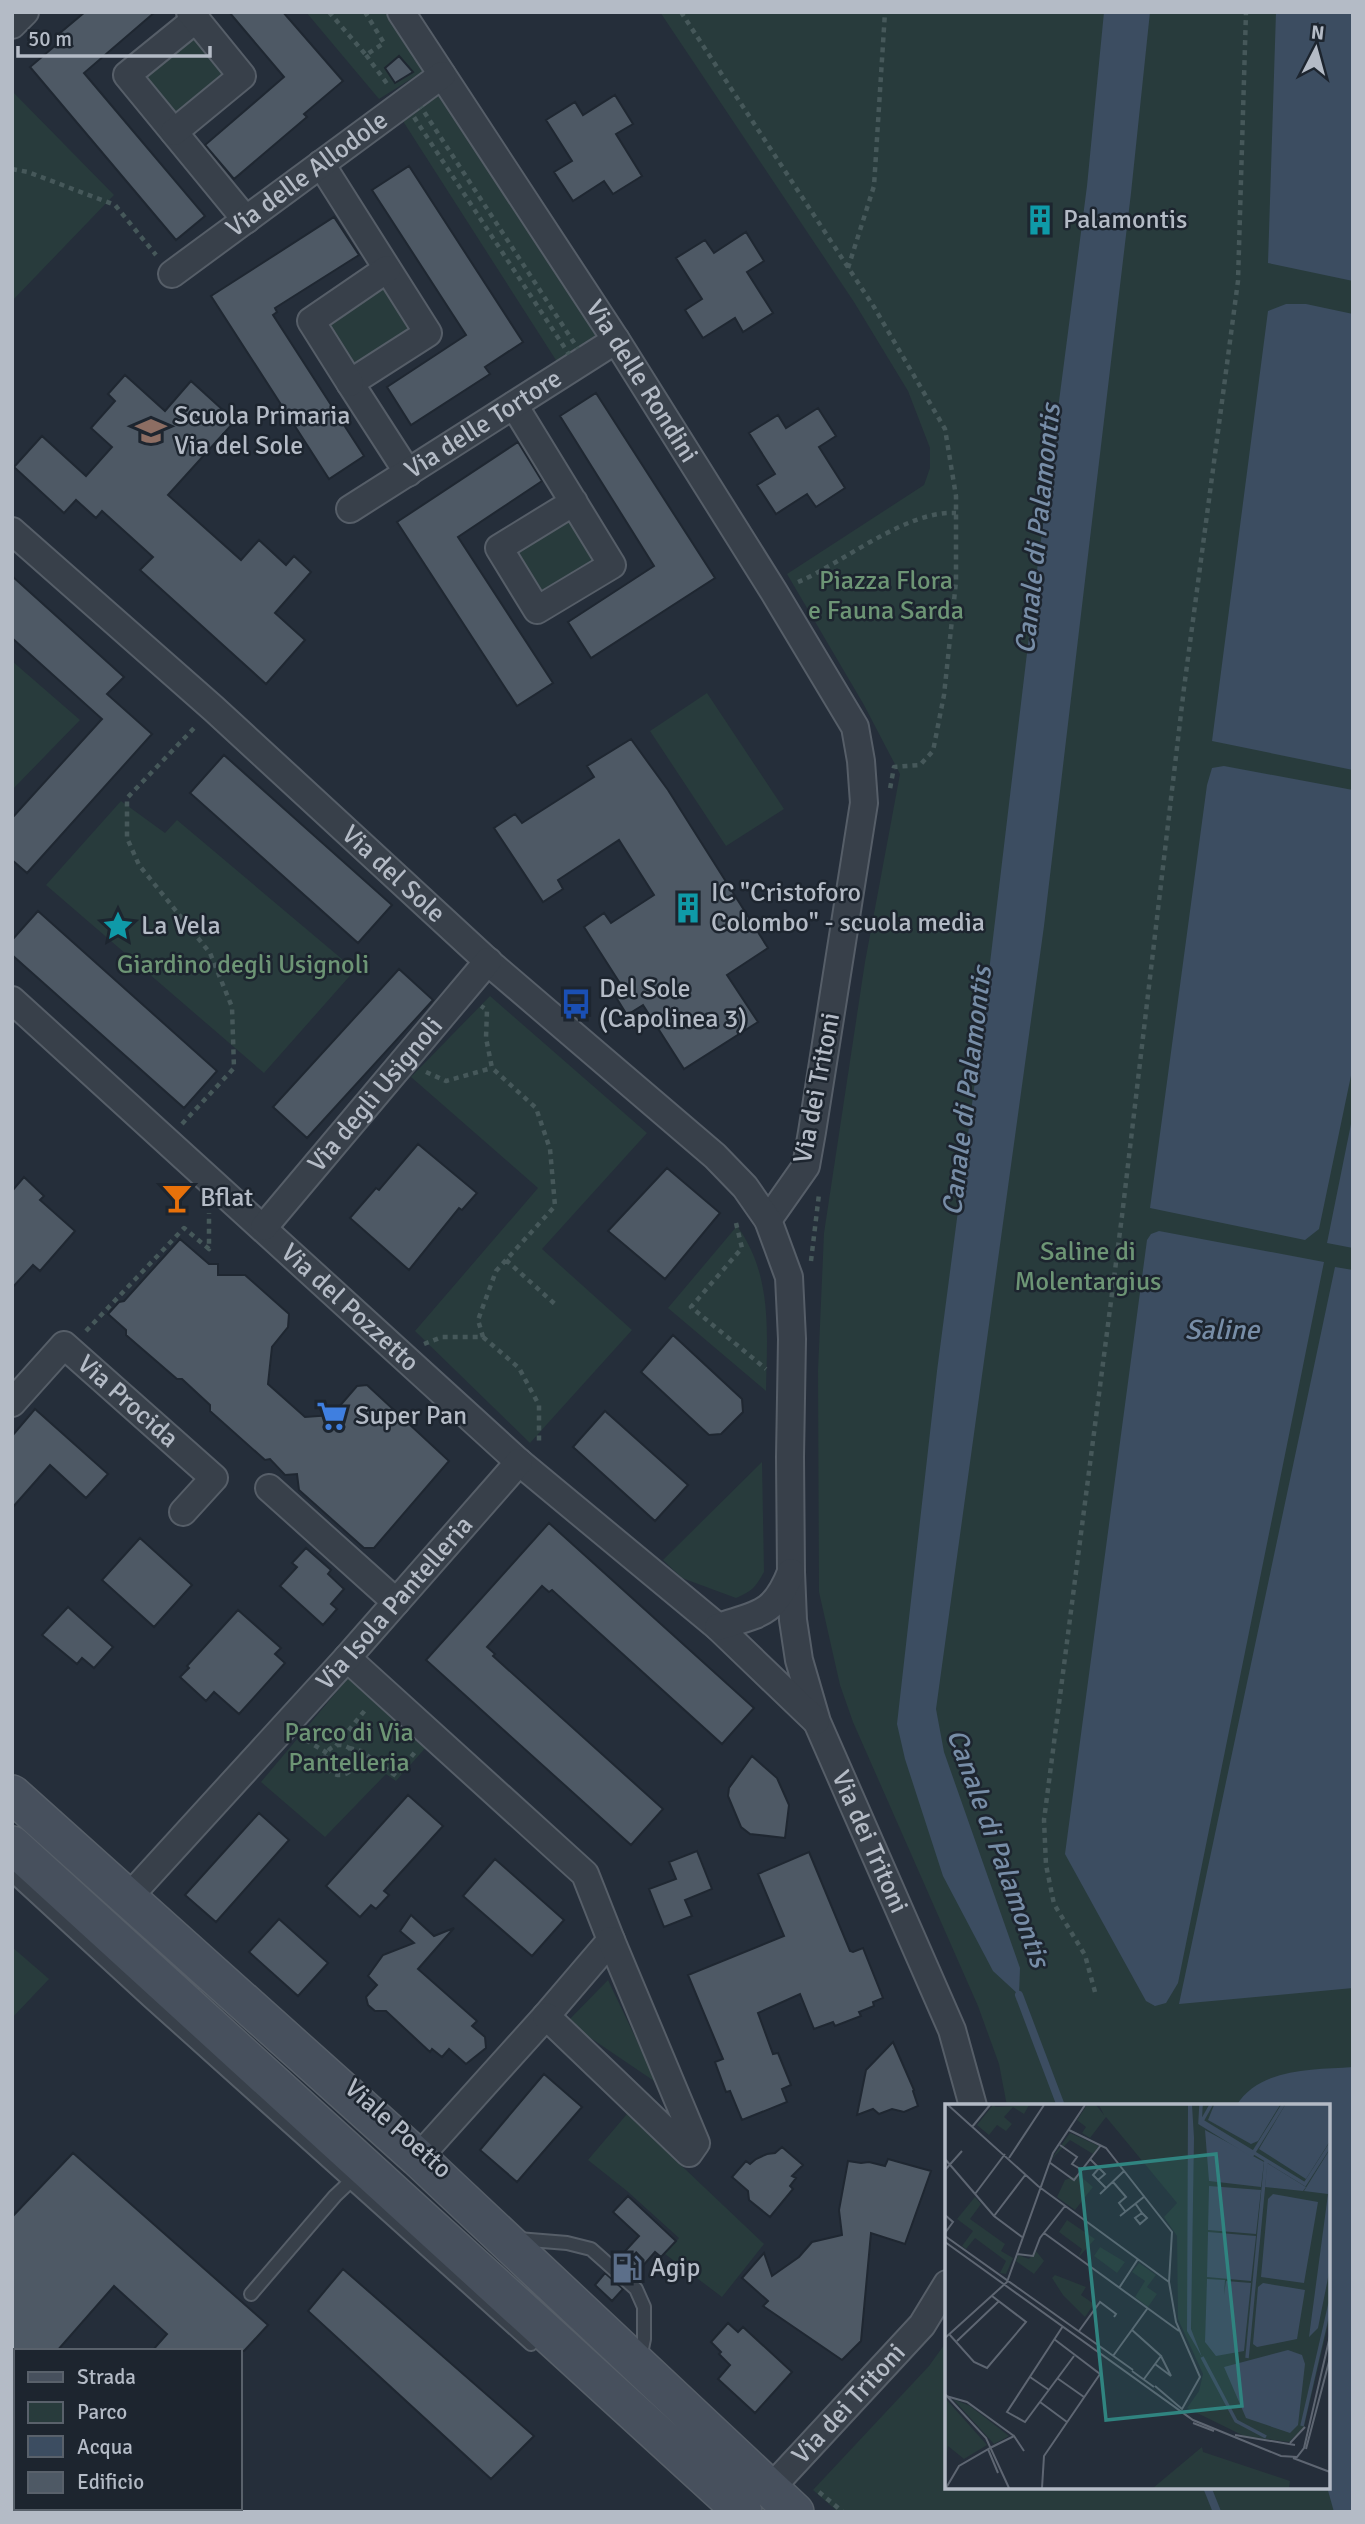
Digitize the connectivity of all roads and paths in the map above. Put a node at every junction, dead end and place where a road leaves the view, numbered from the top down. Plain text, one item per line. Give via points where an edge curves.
1 (329, 12) edge
2 (365, 12) edge
3 (401, 12) edge
4 (681, 12) edge
5 (885, 12) edge
6 (1246, 12) edge
7 (193, 16) edge
8 (366, 55) junction
9 (442, 75) junction
10 (411, 104) junction
11 (174, 132) junction
12 (321, 164) junction
13 (12, 169) edge
14 (246, 220) junction
15 (387, 269) junction
16 (847, 269) junction
17 (172, 274) joint
18 (616, 340) junction
19 (350, 383) junction
20 (514, 405) junction
21 (408, 473) junction
22 (574, 502) dead end
23 (350, 509) dead end
24 (956, 513) junction
25 (12, 531) edge
26 (774, 592) junction
27 (214, 709) junction
28 (861, 761) joint
29 (889, 795) dead end
30 (488, 961) junction
31 (463, 991) junction
32 (12, 1000) edge
33 (403, 1063) junction
34 (492, 1068) junction
35 (167, 1140) junction
36 (221, 1188) junction
37 (820, 1188) dead end
38 (734, 1214) dead end
39 (768, 1220) junction
40 (264, 1227) junction
41 (506, 1260) junction
42 (811, 1272) dead end
43 (557, 1306) dead end
44 (483, 1337) junction
45 (69, 1350) junction
46 (400, 1352) junction
47 (791, 1390) junction
48 (12, 1403) edge
49 (529, 1470) junction
50 (269, 1488) dead end
51 (183, 1513) dead end
52 (792, 1572) junction
53 (396, 1602) junction
54 (718, 1628) junction
55 (347, 1658) junction
56 (383, 1690) junction
57 (817, 1722) junction
58 (431, 1734) junction
59 (335, 1746) junction
60 (349, 1748) junction
61 (12, 1779) edge
62 (12, 1794) edge
63 (12, 1845) edge
64 (12, 1875) edge
65 (131, 1895) junction
66 (611, 1940) junction
67 (1095, 1992) dead end
68 (546, 2016) junction
69 (972, 2104) edge
70 (421, 2155) junction
71 (358, 2174) junction
72 (512, 2239) junction
73 (945, 2287) edge
74 (251, 2294) dead end
75 (544, 2355) dead end
76 (640, 2358) junction
77 (743, 2445) dead end
78 (767, 2493) edge

1 - 8 path
2 - 8 path via 384,43
3 - 9 street, Via delle Rondini
4 - 16 path
5 - 16 path via 874,186
6 - 67 path via 1238,282 1044,1820 1054,1904 1085,1955
7 - 11 street via 127,75
7 - 11 street via 242,76
8 - 10 path
9 - 10 street, Via delle Allodole
9 - 18 street, Via delle Rondini
10 - 10 path via 580,352 572,359 410,111
10 - 12 street, Via delle Allodole
11 - 14 street
12 - 14 street, Via delle Allodole
12 - 15 street
13 - 17 path via 115,205
14 - 17 street, Via delle Allodole
15 - 19 street via 311,321
15 - 19 street via 428,333
16 - 24 path via 945,429
18 - 20 street, Via delle Tortore
18 - 26 street, Via delle Rondini
19 - 21 street
20 - 21 street, Via delle Tortore
20 - 22 street
21 - 23 street, Via delle Tortore
24 - 26 path via 919,520
24 - 29 path via 956,582 933,751 920,765 894,768
25 - 27 street, Via del Sole
26 - 28 street, Via delle Rondini via 855,727
27 - 30 street, Via del Sole
27 - 35 path via 128,798 127,838 139,865 210,953 232,1007 234,1068
28 - 39 street, Via dei Tritoni via 862,822 806,1166
30 - 31 street, Via degli Usignoli
30 - 39 street, Via del Sole via 715,1156
31 - 33 street, Via degli Usignoli
31 - 34 path via 486,1010
32 - 35 street, Via del Pozzetto
33 - 34 path via 446,1080
33 - 40 street, Via degli Usignoli
34 - 41 path via 536,1108 550,1149 555,1206
35 - 36 street, Via del Pozzetto
36 - 40 street, Via del Pozzetto
36 - 45 path via 208,1202 209,1250 184,1228
37 - 42 path
38 - 47 path via 742,1248 691,1307
39 - 47 street, Via dei Tritoni via 789,1277
40 - 46 street, Via del Pozzetto
41 - 43 path
41 - 44 path via 496,1271 478,1320
44 - 46 path via 442,1337
44 - 49 path via 519,1368 539,1405
45 - 48 street, Via Procida via 64,1345
45 - 51 street, Via Procida via 214,1478
46 - 49 street, Via del Pozzetto
47 - 52 street, Via dei Tritoni
49 - 53 street, Via Isola Pantelleria
49 - 54 street, Via del Pozzetto
50 - 53 street
52 - 54 street via 775,1602 761,1613
52 - 57 street, Via dei Tritoni via 799,1660
53 - 55 street, Via Isola Pantelleria
54 - 57 street, Via del Pozzetto
55 - 56 street
55 - 65 street, Via Isola Pantelleria
56 - 58 street
56 - 59 path
57 - 69 street, Via dei Tritoni via 952,2030
58 - 60 path via 396,1776 361,1751
58 - 66 street via 585,1874
59 - 60 path
59 - 60 path via 327,1753 326,1762 330,1771 339,1774 348,1773 354,1765
61 - 65 lane, Viale Poetto
62 - 65 main road, Viale Poetto
63 - 71 main road, Viale Poetto
64 - 71 lane via 148,2000
65 - 70 main road, Viale Poetto
66 - 68 street
66 - 68 street via 696,2143 689,2153
68 - 70 street
70 - 72 main road, Viale Poetto
71 - 74 lane
71 - 75 lane
71 - 78 main road, Viale Poetto
72 - 76 main road, Viale Poetto
72 - 76 lane via 591,2249 636,2289 644,2306
73 - 78 street, Via dei Tritoni via 922,2325
76 - 77 lane, Viale Poetto
76 - 78 main road, Viale Poetto

